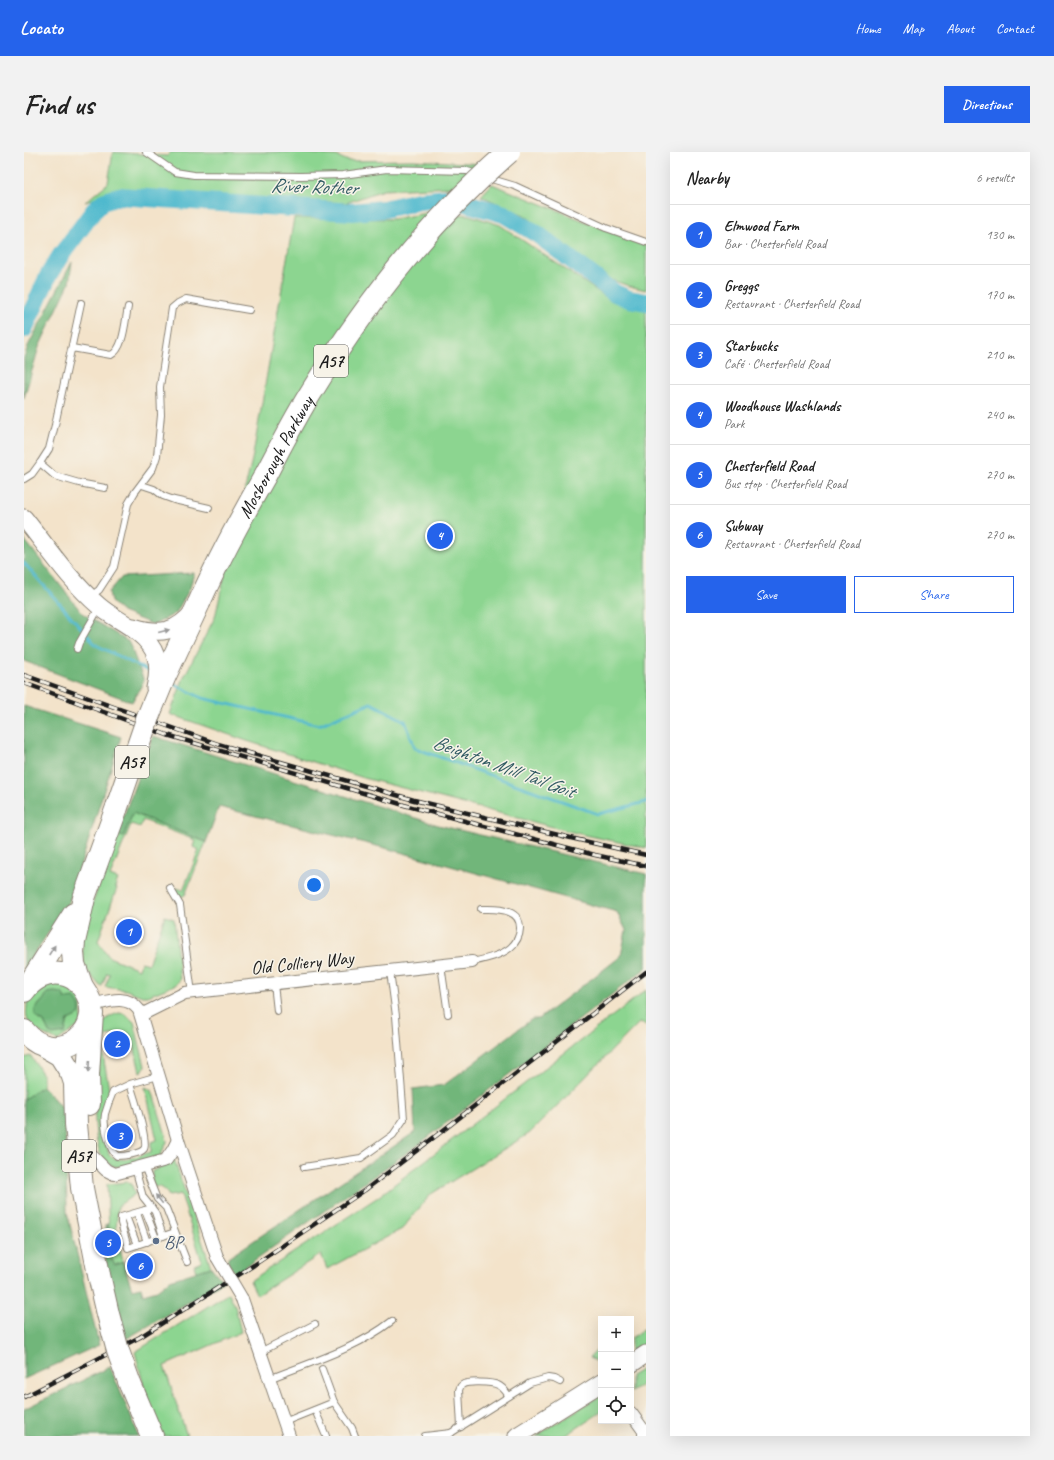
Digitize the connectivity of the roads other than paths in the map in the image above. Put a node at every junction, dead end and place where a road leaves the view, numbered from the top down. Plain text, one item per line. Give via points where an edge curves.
1 (146, 152) edge
2 (509, 152) edge
3 (646, 242) edge
4 (81, 303) dead end
5 (128, 307) dead end
6 (249, 310) dead end
7 (73, 349) junction
8 (40, 463) junction
9 (24, 479) edge
10 (142, 485) junction
11 (105, 488) dead end
12 (209, 508) dead end
13 (24, 518) edge
14 (199, 603) junction
15 (94, 608) junction
16 (126, 624) junction
17 (77, 649) dead end
18 (161, 676) junction
19 (170, 888) dead end
20 (84, 898) junction
21 (481, 909) dead end
22 (472, 962) joint
23 (441, 965) junction
24 (390, 971) junction
25 (80, 984) junction
26 (274, 984) junction
27 (27, 987) edge
28 (192, 993) junction
29 (92, 1009) junction
30 (277, 1011) dead end
31 (448, 1014) dead end
32 (141, 1015) junction
33 (24, 1031) edge
34 (46, 1047) junction
35 (158, 1076) junction
36 (130, 1084) junction
37 (178, 1140) junction
38 (93, 1157) junction
39 (140, 1167) junction
40 (304, 1167) dead end
41 (149, 1209) junction
42 (137, 1213) junction
43 (124, 1217) junction
44 (175, 1232) junction
45 (163, 1236) junction
46 (156, 1238) junction
47 (147, 1242) junction
48 (138, 1245) junction
49 (187, 1262) dead end
50 (99, 1275) junction
51 (392, 1321) dead end
52 (315, 1324) dead end
53 (260, 1352) junction
54 (646, 1354) edge
55 (634, 1362) edge
56 (322, 1369) dead end
57 (269, 1379) junction
58 (560, 1382) dead end
59 (598, 1385) edge
60 (509, 1396) junction
61 (334, 1402) junction
62 (315, 1410) junction
63 (634, 1417) edge
64 (284, 1422) junction
65 (461, 1427) junction
66 (448, 1435) edge
67 (152, 1436) edge
68 (289, 1436) edge
69 (326, 1436) edge
70 (355, 1436) edge
71 (425, 1436) edge
72 (517, 1436) edge
73 (645, 1436) edge

1 - 3 lane via 176,172 194,175 343,175 388,169 467,171 514,186 606,228
2 - 14 highway, Mosborough Parkway / A57, bridge via 438,220 409,253 344,341 284,440 215,567
4 - 7 lane
5 - 7 lane via 120,348 114,353 111,355
6 - 10 lane via 186,299 172,308 160,387 161,415 157,456 154,468
7 - 8 lane via 49,449
8 - 9 lane via 32,474
8 - 11 lane via 55,476
10 - 12 lane via 174,500
10 - 15 lane via 128,504 114,567 99,590
13 - 15 street
16 -> 14 street via 148,631 165,631 184,621
14 - 18 highway, Mosborough Parkway / A57
15 - 16 street
15 - 17 lane
16 - 18 street via 151,645
18 - 20 highway, Mosborough Parkway / A57, bridge
19 - 28 lane via 180,905
20 - 25 highway, A57 via 73,952
27 -> 20 highway, A57
21 - 22 lane via 513,914 520,924 520,934 514,944 504,952
22 - 23 street, Old Colliery Way
23 - 24 street, Old Colliery Way
23 - 31 lane
24 - 26 street, Old Colliery Way
24 - 40 lane via 404,1119 393,1135 361,1158
25 - 27 highway, A57 via 60,974 46,974
25 - 29 highway, A57 via 88,994
26 - 28 street, Old Colliery Way
26 - 30 lane
28 - 32 street, Old Colliery Way via 185,993
29 - 32 street via 117,1000 128,1001 136,1006
29 - 34 highway via 86,1031 77,1040 58,1048
29 -> 38 highway, A57 via 88,1074
32 - 35 street
33 - 34 highway, A57
34 - 50 highway, A57 via 60,1055 75,1083 82,1188
35 - 36 lane
35 - 37 street
36 - 36 lane via 136,1099 146,1146 142,1150 117,1156 112,1152 104,1115 113,1092
37 - 39 street via 166,1160
37 - 53 street, bridge via 217,1258 242,1299
38 - 39 street via 114,1174
38 - 50 highway, A57
39 - 41 lane via 143,1197
44 -> 39 lane via 166,1208 157,1199
41 - 42 lane
41 - 45 lane via 155,1212
41 - 46 lane
42 - 43 lane
42 - 47 lane
43 - 48 lane
43 - 48 lane via 121,1224 128,1248
44 - 45 lane
44 - 49 lane
45 - 46 lane
46 - 47 lane
47 - 48 lane
50 - 67 highway, A57, bridge via 118,1350
51 - 57 lane via 352,1346
52 - 53 lane
53 - 57 street
54 - 55 street
56 - 61 lane
57 - 64 street
58 - 60 lane via 548,1378 530,1383
59 - 72 street
60 - 65 lane
60 - 65 lane via 498,1385 464,1383 459,1390
61 - 62 lane
61 - 70 lane
62 - 64 lane
62 - 69 lane
63 - 73 street
64 - 68 street
65 - 66 lane
66 - 71 lane

